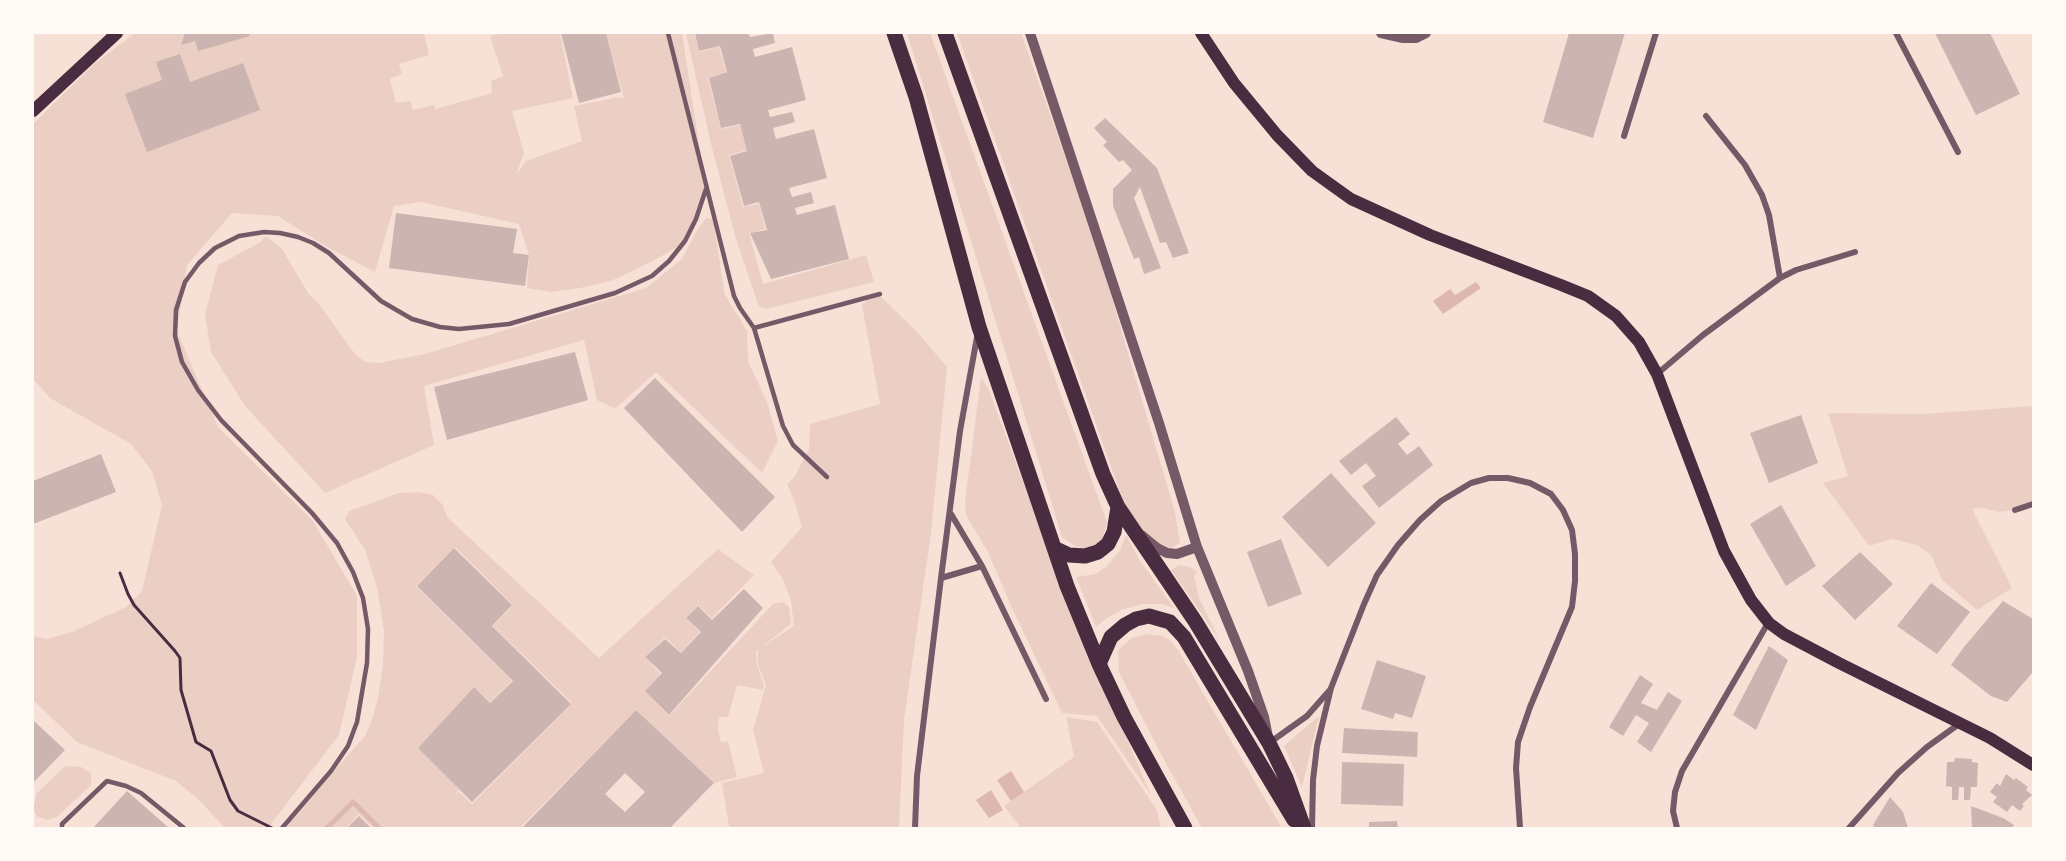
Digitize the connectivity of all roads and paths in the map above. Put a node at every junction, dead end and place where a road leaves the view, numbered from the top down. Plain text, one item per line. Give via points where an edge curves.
1 (117, 33) edge
2 (668, 33) edge
3 (893, 33) edge
4 (945, 33) edge
5 (1030, 33) edge
6 (1201, 33) edge
7 (1381, 33) edge
8 (1426, 33) edge
9 (1656, 33) edge
10 (1896, 33) edge
11 (33, 111) edge
12 (1706, 116) dead end
13 (1624, 136) dead end
14 (1958, 152) dead end
15 (706, 189) junction
16 (1855, 252) dead end
17 (1780, 278) junction
18 (880, 294) dead end
19 (979, 327) junction
20 (754, 328) junction
21 (1657, 374) junction
22 (827, 477) dead end
23 (2033, 504) edge
24 (1118, 507) junction
25 (2014, 510) dead end
26 (951, 513) junction
27 (1132, 528) junction
28 (1197, 547) junction
29 (1054, 548) junction
30 (982, 566) junction
31 (120, 573) dead end
32 (941, 578) junction
33 (1768, 622) junction
34 (1099, 664) junction
35 (1331, 688) junction
36 (1046, 699) dead end
37 (1960, 723) junction
38 (1269, 743) junction
39 (2033, 765) edge
40 (1850, 826) edge
41 (62, 828) edge
42 (184, 828) edge
43 (272, 828) edge
44 (282, 828) edge
45 (915, 828) edge
46 (1185, 828) edge
47 (1299, 828) edge
48 (1304, 828) edge
49 (1312, 828) edge
50 (1520, 828) edge
51 (1677, 828) edge
52 (1844, 828) edge

1 - 11 main road
2 - 15 lane
3 - 19 main road via 916,97
4 - 24 main road
5 - 28 street
6 - 21 main road via 1234,83 1312,171 1351,199 1384,215 1588,297 1616,316 1639,342
7 - 8 street via 1402,38
9 - 13 street
10 - 14 street
12 - 17 street via 1745,165 1762,195
15 - 20 lane via 734,296
15 - 44 lane via 685,241 652,276 615,293 509,324 459,329 412,319 381,301 313,243 280,232 239,236 215,248 185,282 176,310 175,336 182,362 221,420 337,543 363,598 368,629 367,663 357,722 348,746 331,771
16 - 17 street
17 - 21 street
18 - 20 lane
19 - 26 street via 960,431
19 - 29 main road
20 - 22 lane via 783,426 793,445
21 - 33 main road via 1724,551
23 - 25 street
24 - 27 main road
24 - 29 main road via 1114,532 1098,552 1069,555
26 - 30 street
26 - 32 street
27 - 28 street via 1167,553
27 - 38 main road via 1201,629
28 - 38 street via 1248,671
29 - 34 main road
30 - 32 street
30 - 36 street
31 - 43 path via 134,605 180,658 181,690 196,742 211,751 230,800 238,811
32 - 45 street via 917,776
33 - 37 main road via 1784,634
33 - 51 street via 1682,771 1673,811
34 - 46 main road
34 - 47 main road via 1111,637 1125,625 1149,616 1170,622 1184,637
35 - 38 street via 1307,716
35 - 49 street via 1314,769
35 - 50 street via 1377,575 1406,537 1442,501 1471,483 1488,478 1530,483 1551,494 1572,530 1575,581 1572,607 1518,742
37 - 39 main road
37 - 40 street via 1898,772
38 - 48 main road
40 - 52 street
41 - 42 lane via 107,781 141,794

